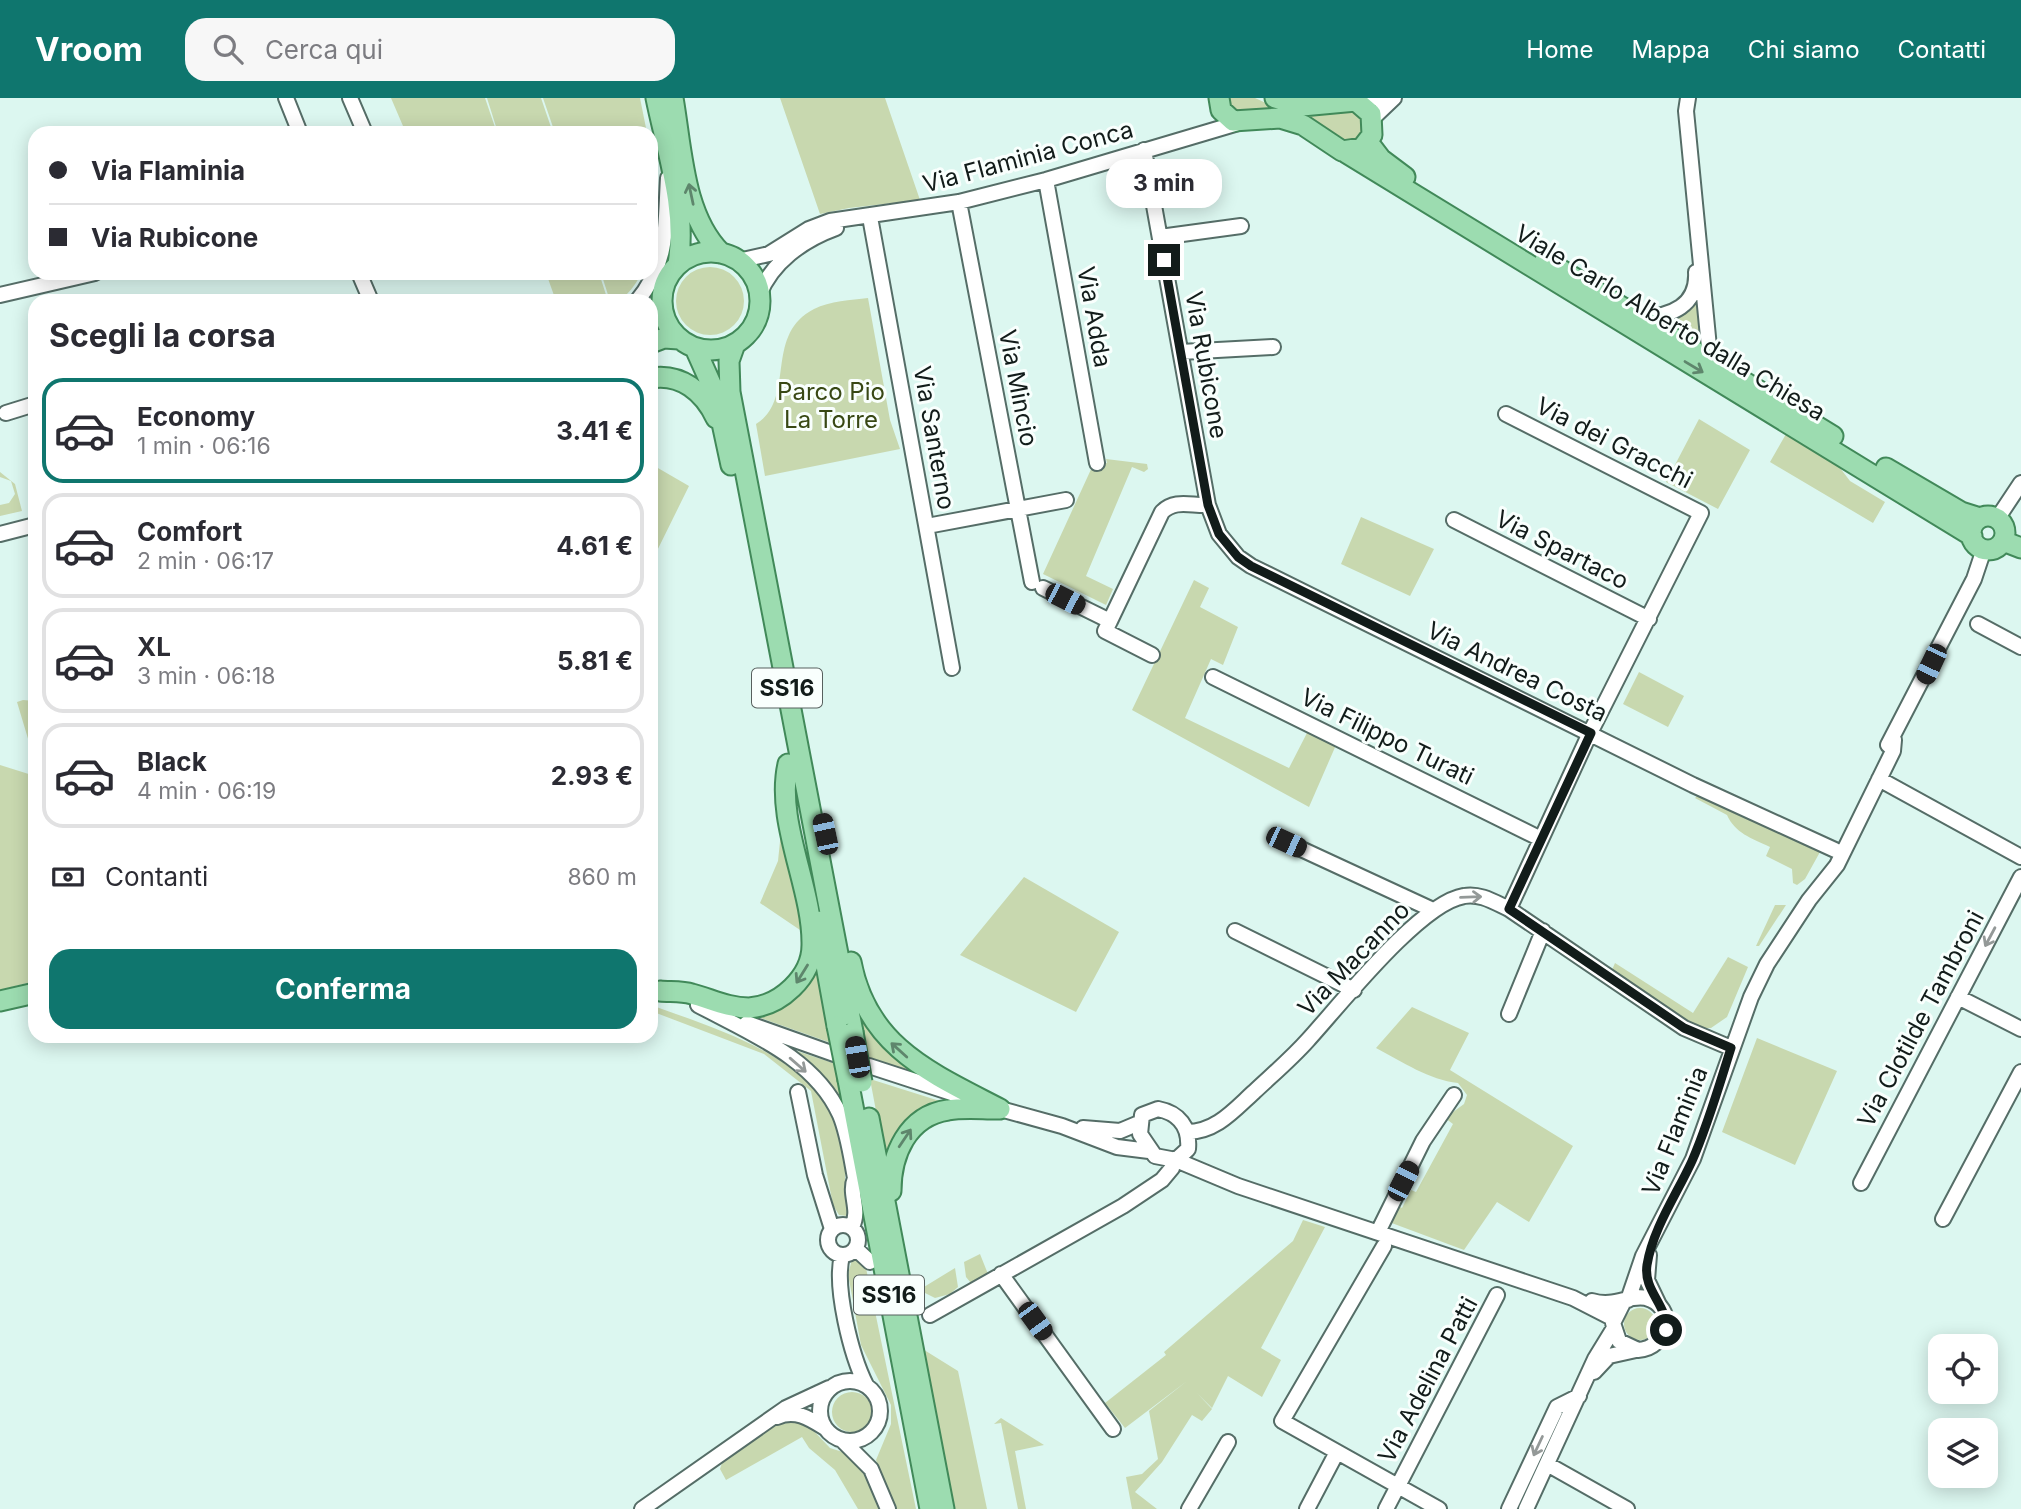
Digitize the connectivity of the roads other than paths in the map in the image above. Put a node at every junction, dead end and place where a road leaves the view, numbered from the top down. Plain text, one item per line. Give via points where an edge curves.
1 (286, 98) edge
2 (350, 98) edge
3 (656, 98) edge
4 (673, 98) edge
5 (1275, 98) edge
6 (1378, 98) edge
7 (1394, 98) edge
8 (1356, 101) junction
9 (1219, 102) edge
10 (1685, 102) edge
11 (1373, 118) junction
12 (1238, 123) junction
13 (297, 126) edge
14 (362, 126) edge
15 (1197, 134) junction
16 (1368, 142) junction
17 (1144, 150) junction
18 (1343, 151) junction
19 (669, 166) junction
20 (1046, 180) junction
21 (959, 202) junction
22 (1443, 206) junction
23 (870, 217) junction
24 (1241, 226) dead end
25 (1160, 237) junction
26 (1698, 250) junction
27 (730, 257) junction
28 (658, 263) edge
29 (678, 264) junction
30 (65, 280) edge
31 (663, 292) junction
32 (0, 295) edge
33 (759, 295) junction
34 (658, 301) edge
35 (1642, 318) junction
36 (658, 340) edge
37 (687, 343) junction
38 (735, 344) junction
39 (1273, 347) dead end
40 (1181, 352) junction
41 (1714, 361) junction
42 (658, 379) edge
43 (28, 406) edge
44 (6, 413) dead end
45 (1506, 414) dead end
46 (1097, 463) dead end
47 (731, 465) junction
48 (2018, 489) edge
49 (1066, 500) dead end
50 (1208, 505) junction
51 (1018, 509) junction
52 (1454, 520) dead end
53 (927, 526) junction
54 (28, 527) edge
55 (0, 534) edge
56 (1994, 534) edge
57 (1649, 620) junction
58 (1110, 621) junction
59 (1978, 624) dead end
60 (2021, 647) edge
61 (1153, 655) dead end
62 (952, 668) dead end
63 (1213, 677) dead end
64 (1591, 733) junction
65 (1894, 740) junction
66 (793, 756) junction
67 (1879, 779) junction
68 (1541, 839) junction
69 (1286, 842) dead end
70 (1835, 849) junction
71 (2021, 857) edge
72 (2021, 877) edge
73 (1817, 890) junction
74 (1509, 909) junction
75 (1433, 910) junction
76 (1236, 931) dead end
77 (1543, 931) junction
78 (658, 989) edge
79 (658, 990) edge
80 (1354, 990) junction
81 (28, 995) edge
82 (1958, 997) junction
83 (0, 1001) edge
84 (698, 1005) junction
85 (1509, 1014) dead end
86 (2021, 1029) edge
87 (1731, 1048) junction
88 (834, 1054) dead end
89 (2021, 1072) edge
90 (860, 1076) junction
91 (798, 1092) dead end
92 (1454, 1095) dead end
93 (1000, 1109) junction
94 (1139, 1123) junction
95 (1219, 1123) junction
96 (1062, 1125) junction
97 (1187, 1132) junction
98 (1152, 1153) junction
99 (1181, 1155) junction
100 (855, 1178) junction
101 (1861, 1183) dead end
102 (1148, 1190) junction
103 (1943, 1219) dead end
104 (852, 1227) junction
105 (891, 1227) junction
106 (832, 1229) junction
107 (1381, 1239) junction
108 (1653, 1242) junction
109 (842, 1255) junction
110 (863, 1256) junction
111 (1001, 1274) junction
112 (1497, 1295) dead end
113 (1573, 1298) junction
114 (1625, 1302) junction
115 (1660, 1306) junction
116 (930, 1315) dead end
117 (1614, 1323) junction
118 (852, 1343) junction
119 (1638, 1350) junction
120 (1587, 1381) junction
121 (866, 1384) junction
122 (833, 1385) junction
123 (1579, 1396) junction
124 (770, 1420) junction
125 (825, 1428) junction
126 (1113, 1429) dead end
127 (872, 1432) junction
128 (843, 1441) junction
129 (1228, 1442) dead end
130 (1337, 1452) junction
131 (1547, 1464) junction
132 (871, 1469) junction
133 (1398, 1486) junction
134 (642, 1509) edge
135 (888, 1509) edge
136 (930, 1509) edge
137 (944, 1509) edge
138 (1189, 1509) edge
139 (1307, 1509) edge
140 (1386, 1509) edge
141 (1439, 1509) edge
142 (1509, 1509) edge
143 (1526, 1509) edge
144 (1627, 1509) edge

1 - 13 street
2 - 14 street
3 - 19 main road
27 -> 4 main road via 709,241 697,220
5 - 8 main road via 1302,106
6 - 8 street
7 - 11 street
8 - 11 main road
9 - 12 main road via 1227,118
9 - 15 street via 1209,123
10 - 26 street
11 - 16 main road
12 - 15 street, Via Flaminia Conca
12 - 18 main road, Viale Carlo Alberto dalla Chiesa via 1280,118 1303,125
15 - 17 street, Via Flaminia Conca
16 - 18 main road via 1358,150
16 - 22 main road, Viale Carlo Alberto dalla Chiesa via 1388,165
17 - 20 street, Via Flaminia Conca
17 - 25 street, Via Rubicone
18 - 22 main road, Viale Carlo Alberto dalla Chiesa
19 - 28 street via 665,242
19 - 29 main road via 680,216
20 - 21 street, Via Flaminia Conca
20 - 46 street, Via Adda
21 - 23 street, Via Flaminia Conca
21 - 51 street, Via Mincio
22 - 35 main road, Viale Carlo Alberto dalla Chiesa
22 -> 56 main road, Viale Carlo Alberto dalla Chiesa
23 - 27 street, Via Flaminia Conca via 830,221 769,254
23 - 33 street, Via Flaminia Conca via 800,247 771,272
23 - 53 street, Via Santerno
24 - 25 street
25 - 40 street, Via Rubicone
26 - 35 street via 1691,297 1681,309
26 - 41 street
27 - 29 main road via 694,255
27 - 33 main road via 752,276
29 - 31 main road
30 - 32 street
31 - 34 main road
31 - 37 main road, SS16 via 663,312
33 - 38 main road, SS16 via 754,323
35 - 41 main road, Viale Carlo Alberto dalla Chiesa
36 - 37 main road
37 - 38 main road via 715,350
37 - 47 main road, SS16 via 716,395
38 - 66 main road, SS16 via 729,361 730,392
39 - 40 street
40 - 50 street, Via Rubicone
41 - 56 main road, Viale Carlo Alberto dalla Chiesa
42 - 47 main road via 678,380 700,393 715,416
43 - 44 street
45 - 57 street, Via dei Gracchi via 1701,513
47 - 66 main road, SS16
48 - 56 street, Via Flaminia
49 - 51 street
50 - 58 street via 1179,503 1162,512
50 - 64 street, Via Andrea Costa via 1219,534 1251,566
51 - 53 street
51 - 58 street, Via Mincio via 1038,585
52 - 57 street, Via Spartaco
53 - 62 street, Via Santerno
54 - 55 street
56 - 65 street, Via Flaminia
57 - 64 street
58 - 61 street via 1105,631
59 - 60 street
63 - 68 street, Via Filippo Turati
64 - 68 street
64 - 70 street, Via Andrea Costa
65 - 67 street, Via Flaminia
65 - 70 street, Via Flaminia
66 -> 78 main road via 785,785 813,945 802,976 780,998 753,1008
66 - 90 main road, SS16, bridge via 845,1029
93 -> 66 main road via 912,1062 893,1046 872,1017 852,972 815,786
67 - 71 street
67 - 73 street, Via Flaminia via 1837,865
68 - 74 street
69 - 75 street
70 - 73 street, Via Flaminia
72 -> 82 street, Via Clotilde Tambroni
73 - 87 street, Via Flaminia via 1768,964
75 -> 74 street, Via Macanno via 1465,895 1482,896
74 - 77 street, Via Macanno
75 - 80 street, Via Macanno
76 - 80 street
77 - 85 street
77 - 87 street, Via Macanno via 1684,1028
79 - 84 street
80 - 95 street, Via Macanno via 1283,1065
81 - 83 main road
82 - 86 street
82 - 101 street, Via Clotilde Tambroni
84 - 88 street
84 -> 100 street via 764,1040 817,1082 841,1117
87 - 108 street, Via Flaminia via 1693,1159
89 - 103 street
90 - 93 street
90 - 105 main road, SS16
90 - 136 main road, SS16
91 - 106 street
92 - 107 street via 1423,1141
93 - 96 street
105 -> 93 main road via 892,1163 912,1128 948,1110
94 - 96 street via 1112,1132
94 - 97 street via 1146,1112 1158,1109 1178,1117
94 - 98 street
95 - 97 street, Via Macanno
95 - 99 street, Via Macanno
96 - 98 street via 1117,1147
97 - 99 street
98 - 99 street
98 - 102 street via 1155,1175
99 - 102 street, Via Macanno via 1169,1173
99 - 107 street via 1221,1179
100 - 104 street via 857,1216
100 - 110 main road
102 - 111 street, Via Macanno
104 - 106 street
104 - 110 street
105 - 137 main road, SS16
106 - 109 street via 830,1247
107 - 113 street
107 - 130 street via 1282,1422
108 - 114 street, Via Flaminia
108 - 115 street, Via Flaminia via 1647,1280
109 - 110 street
109 - 118 street via 838,1269
110 - 136 main road
111 - 116 street, Via Macanno
111 - 126 street
112 - 133 street, Via Adelina Patti
113 - 114 street
113 - 117 street
114 - 115 street via 1642,1297
114 - 117 street
115 - 119 street via 1666,1318 1665,1334 1652,1347
117 - 119 street via 1625,1346
117 - 120 street
118 - 121 street
118 - 122 street
119 - 120 street via 1609,1356
120 - 123 street
121 - 122 street
121 - 127 street via 880,1403
122 - 124 street
122 - 125 street via 820,1404
123 - 131 street
123 -> 142 street via 1557,1407
124 - 125 street via 788,1412
124 - 134 street
125 - 128 street
127 - 128 street
127 - 132 street
128 - 132 street
129 - 138 street
130 - 133 street
130 - 139 street
131 - 143 street
131 - 144 street
132 - 135 street
133 - 140 street, Via Adelina Patti
133 - 141 street

